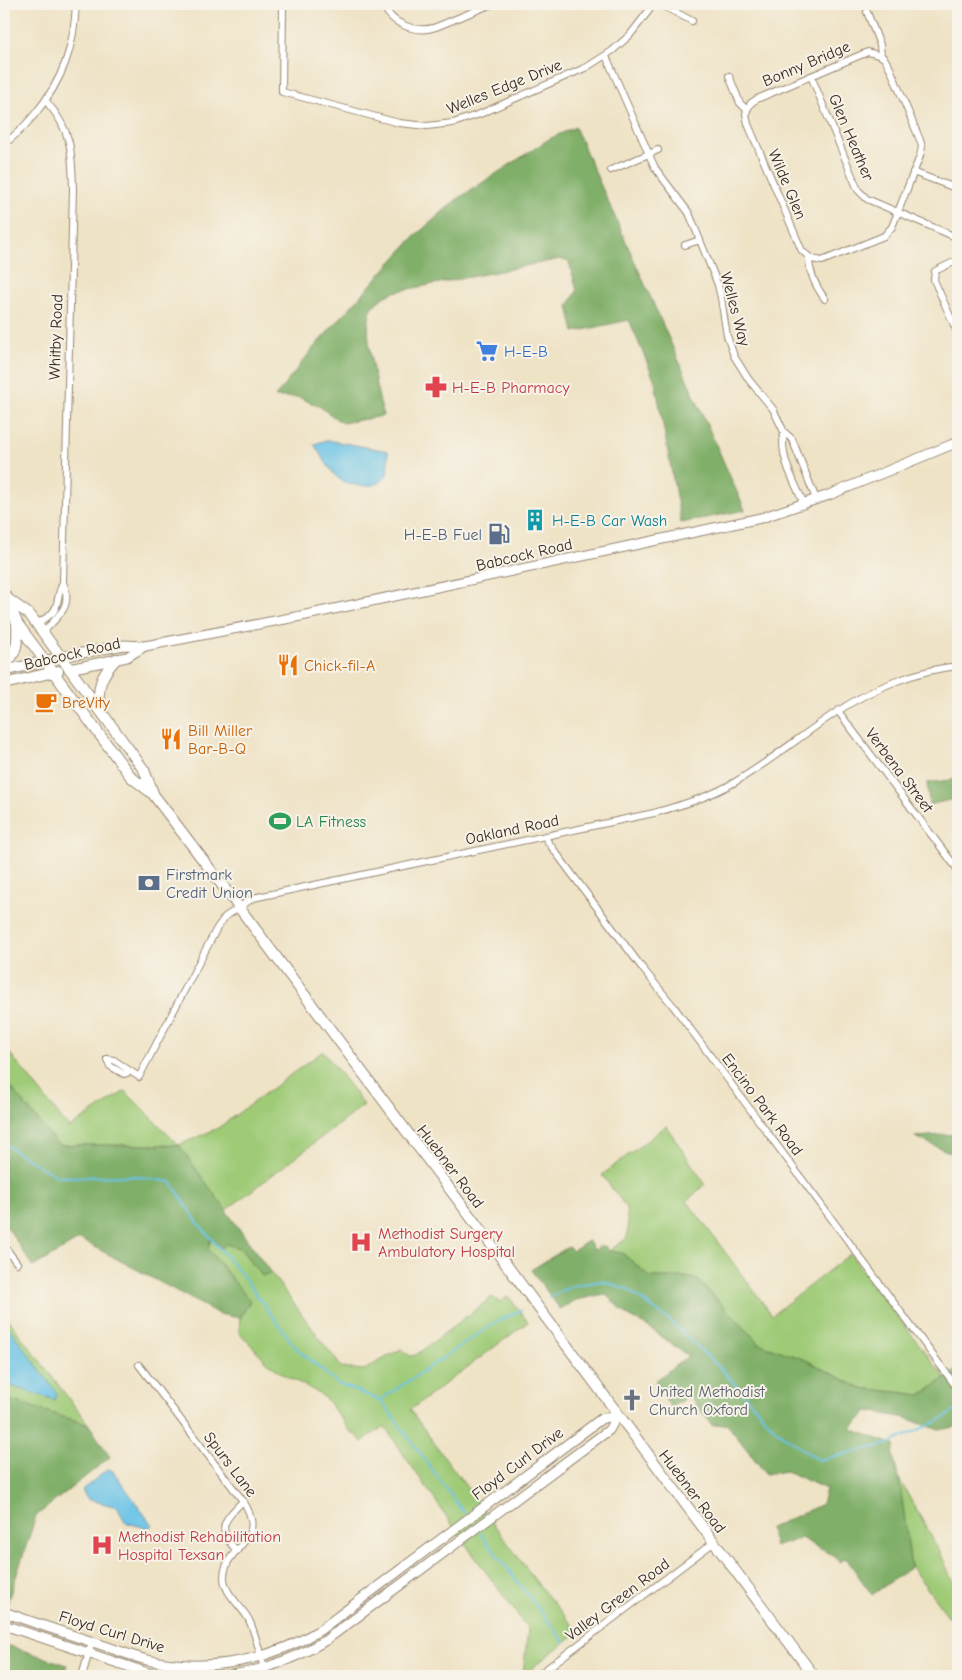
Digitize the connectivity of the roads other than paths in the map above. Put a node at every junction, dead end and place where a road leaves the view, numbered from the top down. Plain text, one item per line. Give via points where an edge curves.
1 (76, 4) edge
2 (284, 4) edge
3 (383, 4) edge
4 (492, 4) edge
5 (654, 4) edge
6 (660, 4) edge
7 (867, 12) dead end
8 (692, 21) dead end
9 (606, 56) junction
10 (881, 56) junction
11 (729, 76) dead end
12 (811, 76) junction
13 (46, 101) junction
14 (746, 110) junction
15 (4, 144) edge
16 (658, 150) dead end
17 (648, 154) junction
18 (612, 170) dead end
19 (913, 172) junction
20 (958, 189) edge
21 (897, 212) junction
22 (958, 238) edge
23 (700, 240) junction
24 (685, 246) dead end
25 (809, 257) junction
26 (958, 260) edge
27 (825, 299) dead end
28 (958, 334) edge
29 (784, 432) junction
30 (958, 442) edge
31 (816, 499) junction
32 (804, 504) junction
33 (63, 582) junction
34 (6, 596) edge
35 (17, 623) junction
36 (36, 624) junction
37 (43, 633) junction
38 (145, 646) junction
39 (61, 657) junction
40 (116, 659) junction
41 (45, 661) junction
42 (4, 665) edge
43 (958, 666) edge
44 (69, 669) junction
45 (4, 671) edge
46 (53, 672) junction
47 (4, 684) edge
48 (98, 709) junction
49 (838, 711) junction
50 (153, 794) junction
51 (545, 836) junction
52 (958, 870) edge
53 (238, 906) junction
54 (130, 1072) dead end
55 (4, 1246) edge
56 (17, 1263) dead end
57 (139, 1365) dead end
58 (958, 1389) edge
59 (618, 1414) junction
60 (242, 1501) junction
61 (491, 1501) junction
62 (501, 1510) junction
63 (713, 1543) junction
64 (237, 1551) junction
65 (4, 1612) edge
66 (4, 1625) edge
67 (92, 1642) junction
68 (88, 1654) junction
69 (261, 1657) junction
70 (264, 1669) junction
71 (82, 1676) edge
72 (174, 1676) edge
73 (226, 1676) edge
74 (537, 1676) edge
75 (814, 1676) edge

1 - 13 street via 68,57
2 - 9 street, Welles Edge Drive via 282,92 399,123 441,125 480,114
3 - 4 street via 396,22 419,29 430,29
5 - 9 street, Welles Edge Drive via 630,35
6 - 8 street
7 - 10 street
9 - 17 street, Welles Way
10 - 12 street, Bonny Bridge via 868,52
10 - 19 street via 890,68 920,140 921,152
11 - 14 street, Wilde Glen
12 - 14 street, Bonny Bridge via 757,99
12 - 21 street, Glen Heather via 858,190 867,199
13 - 15 street
13 - 33 street, Whitby Road via 66,131 73,175
14 - 25 street, Wilde Glen via 748,124 775,188 802,251
16 - 17 street
17 - 18 street
17 - 23 street, Welles Way via 684,206
19 - 20 street
19 - 21 street
21 - 22 street, Glen Heather
21 - 25 street via 892,227 884,236 822,261
23 - 24 street
23 - 29 street, Welles Way via 718,285 730,346 741,368 773,409
25 - 27 street, Wilde Glen via 809,267
26 - 28 street via 935,271 934,275
29 - 31 street, Welles Way via 792,438
29 - 32 street, Welles Way via 785,459
30 - 31 street, Babcock Road
31 - 32 street, Babcock Road
32 - 38 street, Babcock Road via 761,518 682,536
33 - 36 street, Whitby Road via 55,611
33 - 37 street, Whitby Road via 66,591 64,610
34 - 35 main road, Huebner Road
34 - 36 main road, Huebner Road
35 - 41 main road, Huebner Road
35 - 42 main road via 16,648
36 - 37 main road, Huebner Road
37 - 39 main road, Huebner Road
38 - 39 street, Babcock Road via 124,645
38 - 40 street, Babcock Road
39 - 41 main road, Babcock Road
39 - 44 main road, Huebner Road
40 - 44 street, Babcock Road
40 - 48 main road via 101,680
41 - 45 main road, Babcock Road
41 - 46 main road, Huebner Road
43 - 49 street, Oakland Road via 882,687
44 - 46 main road, Babcock Road
44 - 48 main road, Huebner Road
46 - 47 main road, Babcock Road
46 - 50 main road, Huebner Road via 132,777
48 - 50 main road, Huebner Road via 144,770
49 - 51 street, Oakland Road via 718,792 654,813
49 - 52 street, Verbena Street
50 - 53 main road, Huebner Road
51 - 53 street, Oakland Road via 257,896
51 - 58 street, Encino Park Road
53 - 54 street, Oakland Road via 217,928 139,1077
53 - 59 main road, Huebner Road
55 - 56 street
57 - 60 street, Spurs Lane
59 - 61 street, Floyd Curl Drive via 601,1419
59 - 62 street, Floyd Curl Drive via 609,1430
59 - 63 main road, Huebner Road
60 - 64 street, Spurs Lane via 250,1514 251,1527 248,1538
60 - 64 street via 224,1524 223,1531
61 - 62 street
61 - 69 street, Floyd Curl Drive via 320,1630
62 - 70 street, Floyd Curl Drive via 326,1640
63 - 74 street, Valley Green Road
63 - 75 main road, Huebner Road
64 - 69 street, Spurs Lane via 228,1561 224,1579 248,1619
65 - 67 street, Floyd Curl Drive
66 - 68 street, Floyd Curl Drive
67 - 68 street
67 - 69 street, Floyd Curl Drive via 151,1661 198,1666
68 - 71 street
68 - 72 street, Floyd Curl Drive via 148,1673
69 - 70 street, Spurs Lane
70 - 73 street, Floyd Curl Drive

